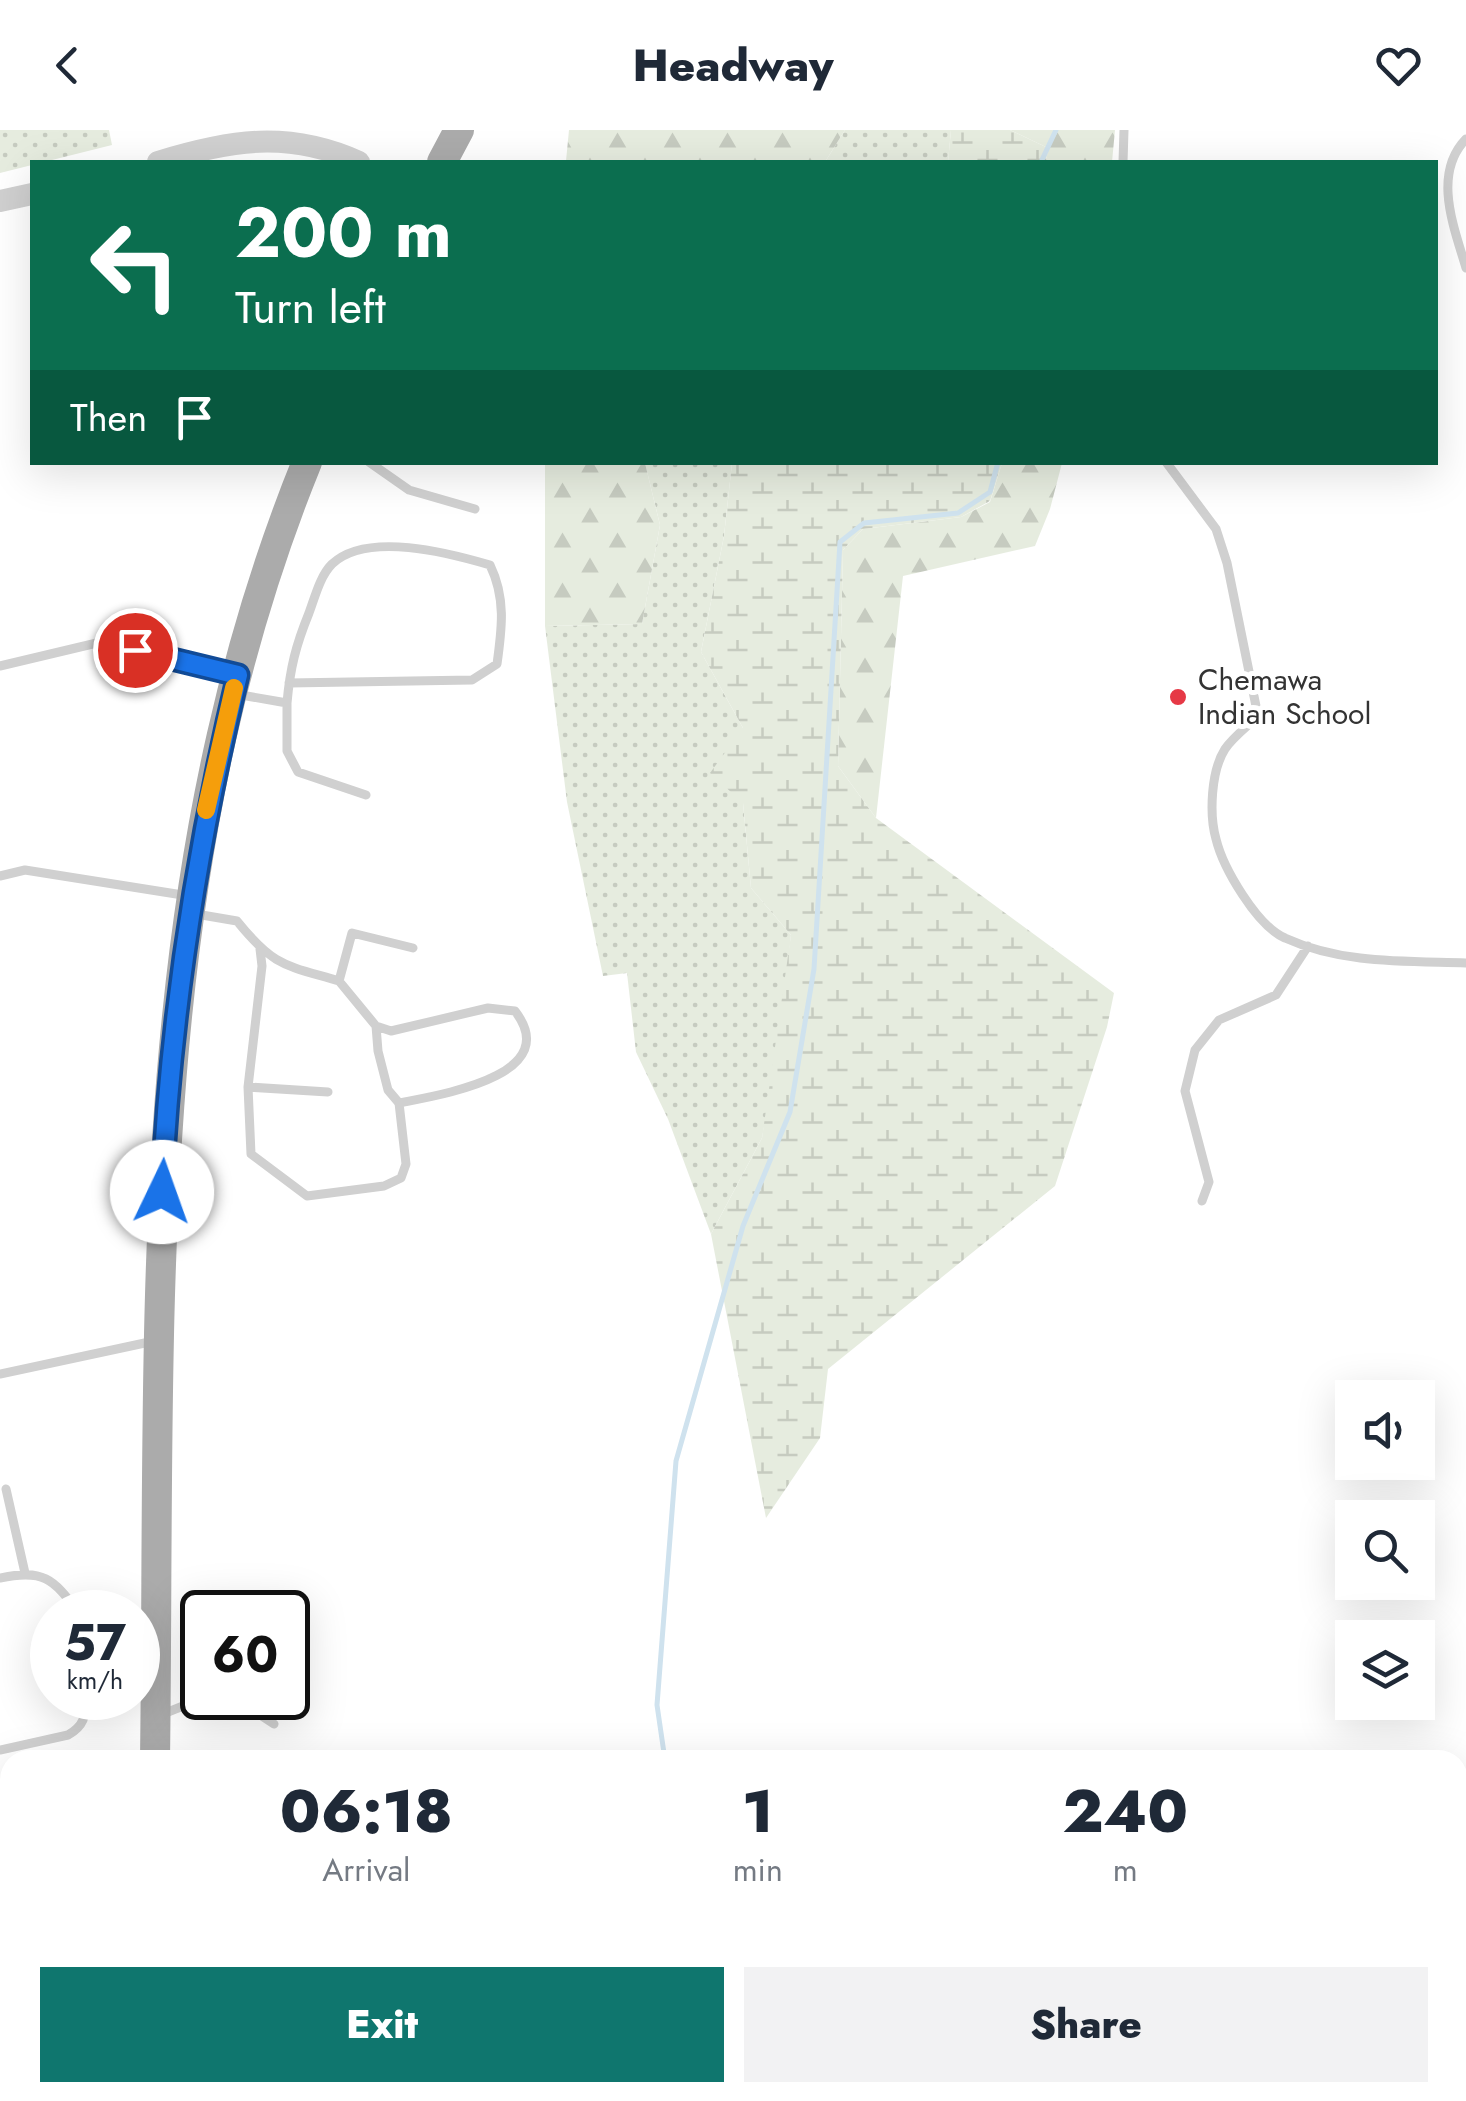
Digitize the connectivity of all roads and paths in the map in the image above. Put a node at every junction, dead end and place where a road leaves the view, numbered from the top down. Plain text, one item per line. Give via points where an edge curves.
1 (459, 130) edge
2 (1124, 130) edge
3 (1466, 139) edge
4 (165, 160) edge
5 (354, 160) edge
6 (443, 160) edge
7 (1123, 160) edge
8 (30, 194) edge
9 (0, 201) edge
10 (1466, 268) edge
11 (306, 465) edge
12 (381, 465) edge
13 (1168, 465) edge
14 (475, 509) dead end
15 (0, 666) edge
16 (289, 683) junction
17 (235, 684) junction
18 (287, 703) junction
19 (366, 795) dead end
20 (1, 873) edge
21 (189, 904) junction
22 (1308, 946) junction
23 (413, 948) dead end
24 (260, 949) junction
25 (1466, 963) edge
26 (339, 982) junction
27 (376, 1026) junction
28 (248, 1087) junction
29 (328, 1092) dead end
30 (399, 1102) junction
31 (1202, 1200) dead end
32 (158, 1340) junction
33 (0, 1374) edge
34 (6, 1489) dead end
35 (25, 1573) junction
36 (0, 1578) edge
37 (59, 1590) edge
38 (148, 1590) edge
39 (83, 1720) edge
40 (156, 1720) edge
41 (268, 1720) edge
42 (274, 1724) dead end
43 (0, 1750) edge
44 (156, 1750) edge

1 - 6 main road
2 - 7 lane
3 - 10 lane via 1450,162 1448,179
4 - 5 street via 277,139
8 - 9 street
11 - 17 main road
12 - 14 lane via 409,490
13 - 22 lane via 1216,529 1258,716 1224,750 1214,788 1215,838 1264,922
15 - 17 lane via 101,642
16 - 16 lane via 292,659 333,563 360,548 438,550 490,565 503,618 497,664 472,680
16 - 18 lane
17 - 18 lane
17 - 21 main road
18 - 19 lane via 288,751 298,772
20 - 21 lane via 25,870
21 - 24 lane via 238,921
21 - 32 main road via 166,1126
22 - 25 lane via 1354,959
22 - 31 lane via 1276,995 1219,1020 1196,1050 1185,1091 1209,1182
23 - 26 lane via 352,933
24 - 26 lane via 278,963
24 - 28 lane
26 - 27 lane
27 - 30 lane via 388,1090
27 - 30 lane via 391,1031 488,1008 515,1011 524,1022 528,1040 514,1068 460,1092
28 - 29 lane
28 - 30 lane via 251,1154 308,1196 401,1178 406,1164
32 - 33 lane
32 - 38 main road
34 - 35 lane
35 - 36 lane
35 - 37 lane via 51,1580
39 - 43 lane via 68,1735
40 - 44 main road
41 - 42 lane

